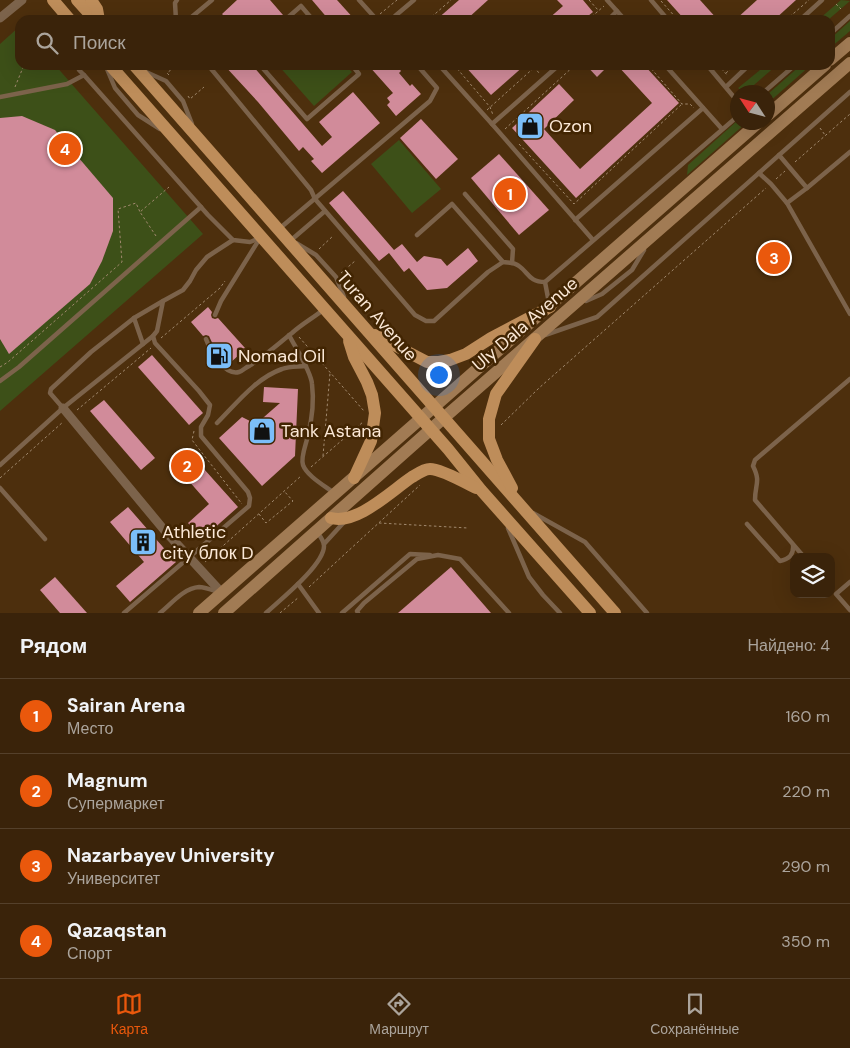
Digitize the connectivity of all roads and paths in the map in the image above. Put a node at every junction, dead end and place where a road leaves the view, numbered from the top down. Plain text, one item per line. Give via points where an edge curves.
1 (22, 0) edge
2 (53, 0) edge
3 (77, 0) edge
4 (91, 0) edge
5 (177, 0) edge
6 (212, 0) edge
7 (359, 0) edge
8 (397, 0) edge
9 (414, 0) edge
10 (451, 0) edge
11 (590, 0) edge
12 (607, 0) edge
13 (651, 0) edge
14 (660, 0) edge
15 (809, 0) edge
16 (822, 0) edge
17 (836, 4) dead end
18 (604, 6) dead end
19 (840, 9) dead end
20 (598, 10) junction
21 (617, 11) junction
22 (65, 15) edge
23 (90, 15) edge
24 (98, 15) edge
25 (176, 15) edge
26 (194, 15) edge
27 (291, 15) edge
28 (309, 15) edge
29 (372, 15) edge
30 (380, 15) edge
31 (396, 15) edge
32 (434, 15) edge
33 (593, 15) edge
34 (613, 15) edge
35 (621, 15) edge
36 (664, 15) edge
37 (674, 15) edge
38 (792, 15) edge
39 (806, 15) edge
40 (850, 16) edge
41 (0, 18) edge
42 (835, 30) edge
43 (850, 43) edge
44 (835, 56) edge
45 (850, 63) edge
46 (22, 70) edge
47 (79, 70) edge
48 (108, 70) edge
49 (114, 70) edge
50 (138, 70) edge
51 (171, 70) edge
52 (212, 70) edge
53 (264, 70) edge
54 (356, 70) edge
55 (421, 70) edge
56 (443, 70) edge
57 (458, 70) edge
58 (530, 70) edge
59 (552, 70) edge
60 (570, 70) edge
61 (652, 70) edge
62 (669, 70) edge
63 (711, 70) edge
64 (729, 70) edge
65 (745, 70) edge
66 (789, 70) edge
67 (819, 70) edge
68 (726, 73) dead end
69 (84, 75) junction
70 (173, 80) dead end
71 (772, 85) edge
72 (204, 87) dead end
73 (726, 87) junction
74 (184, 92) dead end
75 (730, 92) edge
76 (850, 92) edge
77 (11, 95) junction
78 (0, 97) edge
79 (682, 104) junction
80 (490, 106) junction
81 (703, 108) junction
82 (775, 109) edge
83 (698, 113) junction
84 (482, 114) junction
85 (850, 114) edge
86 (497, 120) junction
87 (730, 122) edge
88 (492, 124) junction
89 (818, 125) dead end
90 (722, 129) junction
91 (750, 130) edge
92 (826, 136) junction
93 (174, 138) junction
94 (518, 143) dead end
95 (850, 152) edge
96 (779, 155) junction
97 (790, 167) junction
98 (759, 173) junction
99 (771, 184) junction
100 (169, 187) dead end
101 (807, 188) junction
102 (465, 194) dead end
103 (314, 199) junction
104 (787, 203) junction
105 (201, 207) junction
106 (325, 211) junction
107 (140, 212) junction
108 (575, 220) junction
109 (417, 235) dead end
110 (156, 236) dead end
111 (333, 236) dead end
112 (261, 237) junction
113 (285, 237) junction
114 (233, 240) junction
115 (593, 240) junction
116 (318, 249) dead end
117 (355, 261) dead end
118 (503, 262) junction
119 (512, 263) junction
120 (340, 274) dead end
121 (225, 281) dead end
122 (545, 282) junction
123 (163, 301) junction
124 (550, 307) junction
125 (324, 310) junction
126 (850, 314) edge
127 (215, 315) dead end
128 (134, 318) junction
129 (294, 331) junction
130 (366, 331) junction
131 (289, 335) junction
132 (153, 336) junction
133 (348, 336) junction
134 (206, 339) dead end
135 (535, 339) junction
136 (155, 343) junction
137 (143, 344) junction
138 (243, 352) dead end
139 (252, 364) junction
140 (306, 366) junction
141 (0, 367) edge
142 (330, 372) junction
143 (850, 379) edge
144 (0, 381) edge
145 (63, 408) junction
146 (434, 408) junction
147 (369, 412) junction
148 (70, 416) junction
149 (443, 418) junction
150 (421, 419) junction
151 (217, 423) dead end
152 (489, 427) junction
153 (430, 430) junction
154 (323, 456) junction
155 (0, 465) edge
156 (306, 471) junction
157 (0, 478) edge
158 (354, 478) junction
159 (420, 486) dead end
160 (0, 488) edge
161 (481, 490) junction
162 (284, 491) junction
163 (335, 494) junction
164 (521, 506) junction
165 (258, 514) junction
166 (504, 516) junction
167 (331, 518) junction
168 (348, 518) junction
169 (378, 523) junction
170 (747, 524) dead end
171 (468, 528) dead end
172 (316, 531) junction
173 (45, 539) dead end
174 (324, 544) junction
175 (793, 544) junction
176 (801, 553) edge
177 (438, 555) junction
178 (189, 557) junction
179 (199, 568) junction
180 (850, 582) edge
181 (298, 584) junction
182 (304, 592) junction
183 (222, 593) junction
184 (836, 594) joint
185 (850, 610) edge
186 (124, 613) edge
187 (160, 613) edge
188 (200, 613) edge
189 (224, 613) edge
190 (266, 613) edge
191 (280, 613) edge
192 (319, 613) edge
193 (342, 613) edge
194 (358, 613) edge
195 (509, 613) edge
196 (560, 613) edge
197 (590, 613) edge
198 (615, 613) edge
199 (647, 613) edge

1 - 41 street
2 - 22 main road
3 - 23 main road
4 - 24 main road
5 - 25 lane
6 - 26 lane
7 - 29 lane
8 - 30 path
9 - 31 lane
10 - 32 path
11 - 20 path
12 - 21 lane
13 - 36 lane
14 - 37 path
15 - 38 path
16 - 39 lane
17 - 19 path
18 - 20 path
20 - 33 path
21 - 34 lane
21 - 35 lane
27 - 28 lane via 301,6
40 - 42 lane
43 - 44 main road
45 - 135 main road, Uly Dala Avenue
46 - 77 path
47 - 69 lane
48 - 93 lane via 115,88 138,114
49 - 93 main road, Turan Avenue
50 - 113 main road, Turan Avenue
51 - 70 path via 167,73
52 - 103 lane via 311,190
53 - 54 lane via 307,119 359,74
55 - 103 lane via 437,88 430,101
56 - 84 lane
57 - 80 path
58 - 80 path
59 - 86 lane
60 - 86 path via 505,129
61 - 79 path
62 - 81 lane
63 - 73 lane
64 - 68 path
65 - 73 lane
66 - 71 lane
67 - 82 main road
69 - 77 lane via 67,84
69 - 105 lane
72 - 74 path via 190,98
73 - 75 lane
76 - 96 lane
77 - 78 lane
79 - 83 path via 690,104
79 - 94 path via 574,204
80 - 84 path
80 - 86 path
81 - 83 lane
81 - 90 lane
83 - 108 lane
84 - 88 lane
85 - 92 path
86 - 88 lane
87 - 90 lane
88 - 108 lane
89 - 92 path
90 - 115 lane
91 - 124 main road, Uly Dala Avenue
92 - 97 path
93 - 112 main road, Turan Avenue
95 - 101 lane
96 - 97 lane
96 - 98 lane
97 - 99 path
97 - 101 lane
98 - 99 lane
98 - 135 lane via 597,317
99 - 104 lane
99 - 152 path via 500,425
100 - 107 path
101 - 104 lane
102 - 119 lane via 513,249
103 - 106 lane
103 - 113 lane
104 - 126 lane
105 - 114 lane
105 - 144 lane via 19,368
106 - 113 lane
106 - 118 lane via 415,315 426,321 434,321
107 - 110 path
107 - 141 path via 136,203 118,209 122,262
108 - 115 lane
109 - 118 lane via 452,204
111 - 116 path
112 - 114 lane via 250,242
112 - 125 main road, Turan Avenue
112 - 127 lane
113 - 130 main road, Turan Avenue
114 - 123 lane via 207,257 183,290
115 - 122 lane
117 - 120 path
118 - 119 lane
119 - 122 lane via 531,279
121 - 136 path
122 - 124 lane
123 - 128 lane
123 - 132 lane
124 - 130 main road via 466,354 439,362 427,362
124 - 146 main road, Uly Dala Avenue
125 - 129 lane
125 - 133 main road, Turan Avenue
128 - 137 lane
128 - 145 lane via 50,390
129 - 131 lane
129 - 142 path
130 - 146 main road, Turan Avenue
131 - 139 lane
131 - 140 lane
132 - 136 lane
132 - 137 lane
133 - 147 main road via 372,395
133 - 150 main road, Turan Avenue
134 - 139 lane via 226,369 239,372
135 - 149 main road, Uly Dala Avenue
135 - 152 main road via 496,394
136 - 148 path
136 - 178 lane via 210,405 201,427 201,436 250,498 246,509
137 - 145 lane
138 - 139 lane
140 - 151 lane via 283,368 271,374 255,385
140 - 156 lane via 312,379 313,398 302,461
142 - 147 path
142 - 154 path
143 - 175 lane via 755,460 753,466 758,482 755,500
145 - 148 street
145 - 155 lane
146 - 149 main road, Turan Avenue
146 - 150 main road, Uly Dala Avenue
147 - 154 path
147 - 158 main road via 371,441
148 - 157 path
148 - 178 street
149 - 153 main road, Uly Dala Avenue
149 - 164 main road, Turan Avenue
150 - 153 main road, Turan Avenue
150 - 158 main road, Uly Dala Avenue
152 - 164 main road via 489,440
153 - 161 main road, Turan Avenue
153 - 167 main road, Uly Dala Avenue
154 - 156 path
156 - 162 path
156 - 163 lane
158 - 163 main road, Uly Dala Avenue
159 - 169 path
160 - 173 lane
161 - 166 main road, Turan Avenue
161 - 168 main road via 429,469 358,515
162 - 165 path
162 - 165 path via 293,501 266,523
163 - 183 main road, Uly Dala Avenue
164 - 198 main road, Turan Avenue
164 - 199 lane via 585,542
165 - 179 path
166 - 196 lane via 529,577
166 - 197 main road, Turan Avenue
167 - 168 main road
167 - 172 main road, Uly Dala Avenue
168 - 174 lane
169 - 171 path
169 - 182 path
170 - 175 lane via 780,561 790,557 794,551
172 - 174 lane
172 - 189 main road, Uly Dala Avenue
174 - 181 lane via 320,557
175 - 176 lane
177 - 193 lane via 410,554
177 - 194 lane via 417,559 364,603
177 - 195 lane via 460,559
178 - 179 street
178 - 186 lane
179 - 183 street
180 - 184 lane
181 - 182 lane
181 - 190 lane
182 - 191 path
182 - 192 lane
183 - 187 lane via 193,588
183 - 188 main road, Uly Dala Avenue
184 - 185 lane

